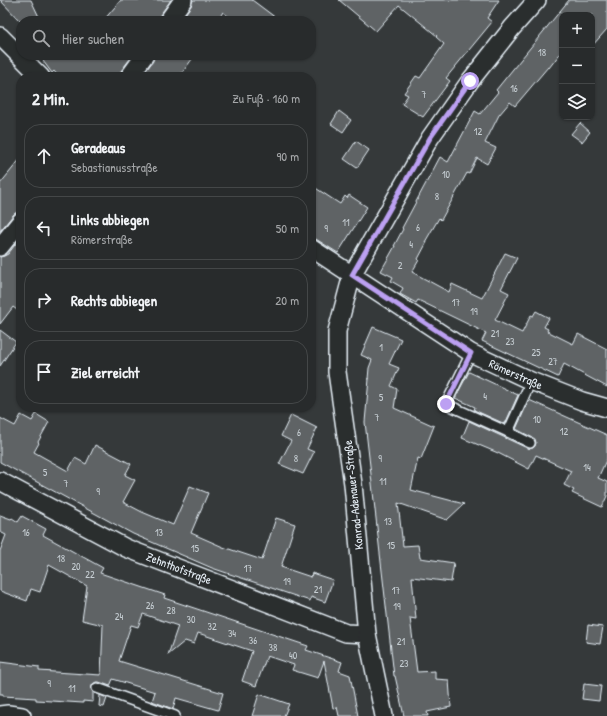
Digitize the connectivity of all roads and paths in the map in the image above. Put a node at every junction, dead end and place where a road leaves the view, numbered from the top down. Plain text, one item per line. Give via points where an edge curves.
1 (183, 0) edge
2 (537, 0) edge
3 (172, 16) edge
4 (0, 36) edge
5 (16, 52) edge
6 (24, 60) edge
7 (141, 60) edge
8 (36, 72) edge
9 (133, 72) edge
10 (16, 227) edge
11 (0, 247) edge
12 (316, 251) edge
13 (352, 275) junction
14 (471, 353) junction
15 (531, 381) junction
16 (607, 408) edge
17 (508, 432) junction
18 (530, 443) dead end
19 (0, 480) edge
20 (367, 634) junction
21 (97, 688) dead end
22 (0, 715) edge
23 (22, 716) edge
24 (175, 716) edge
25 (384, 716) edge

1 - 3 street
2 - 13 street, Konrad-Adenauer-Straße via 470,81 430,138
4 - 5 street
6 - 8 street
7 - 9 street
10 - 11 street
12 - 13 street, Römerstraße
13 - 14 street, Römerstraße
13 - 20 street, Konrad-Adenauer-Straße via 337,331 337,372 353,484
14 - 15 street, Römerstraße
14 - 17 lane via 446,404
15 - 16 street, Römerstraße
15 - 17 lane
17 - 18 lane
19 - 20 street, Zehnthofstraße via 126,548 346,632
20 - 25 street, Konrad-Adenauer-Straße
21 - 24 lane
22 - 23 street

